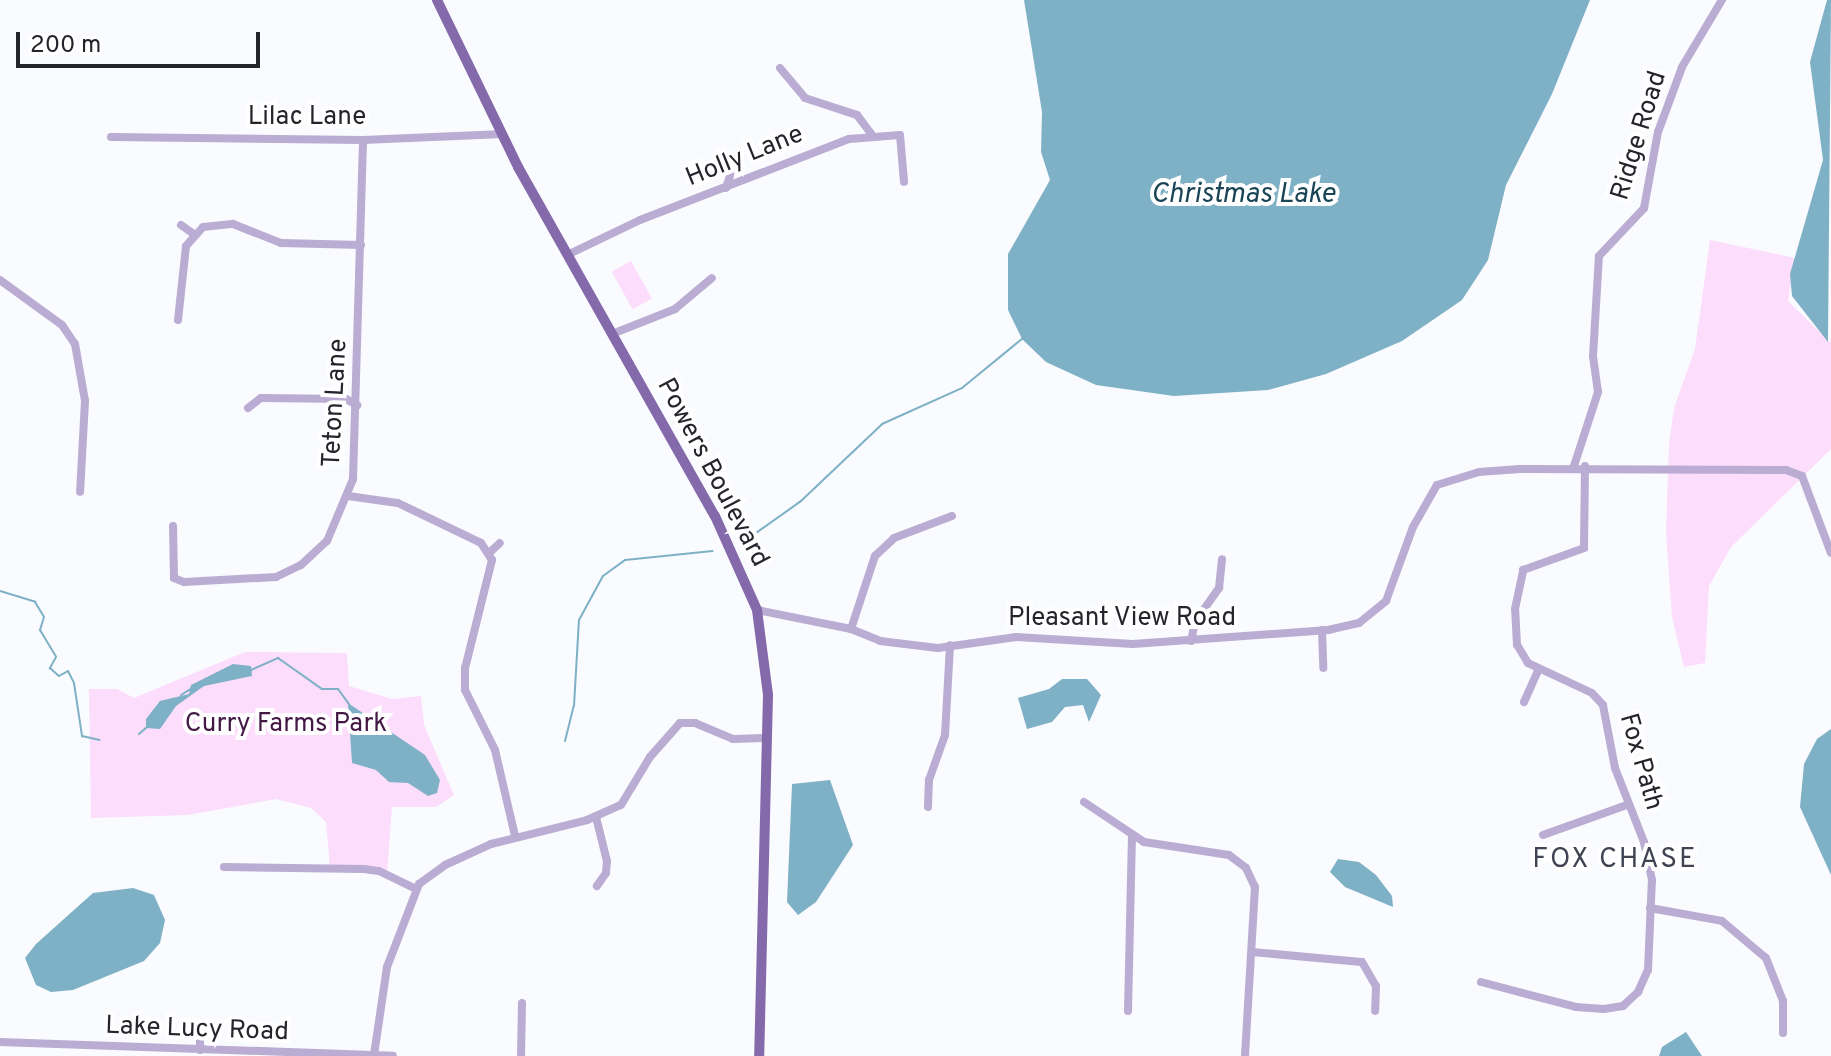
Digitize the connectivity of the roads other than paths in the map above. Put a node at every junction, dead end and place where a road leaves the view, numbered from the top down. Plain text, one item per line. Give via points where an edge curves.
1 (437, 0) edge
2 (1722, 0) edge
3 (780, 68) dead end
4 (503, 134) junction
5 (872, 135) junction
6 (111, 137) dead end
7 (363, 140) junction
8 (729, 157) dead end
9 (904, 182) dead end
10 (726, 188) junction
11 (181, 225) dead end
12 (194, 234) junction
13 (361, 245) junction
14 (567, 255) junction
15 (712, 278) dead end
16 (0, 280) edge
17 (178, 320) dead end
18 (612, 334) junction
19 (357, 405) junction
20 (248, 408) dead end
21 (1574, 466) junction
22 (1585, 466) junction
23 (80, 492) dead end
24 (348, 496) junction
25 (952, 516) dead end
26 (173, 526) dead end
27 (500, 543) dead end
28 (1831, 553) edge
29 (488, 554) junction
30 (1222, 559) dead end
31 (757, 610) junction
32 (851, 629) junction
33 (1322, 630) junction
34 (1191, 641) junction
35 (950, 645) junction
36 (1323, 668) dead end
37 (1538, 670) junction
38 (1524, 702) dead end
39 (768, 738) junction
40 (1084, 802) dead end
41 (1627, 805) junction
42 (928, 807) dead end
43 (596, 817) junction
44 (1132, 835) junction
45 (1543, 835) dead end
46 (515, 836) junction
47 (224, 867) dead end
48 (597, 886) dead end
49 (416, 889) junction
50 (1650, 908) junction
51 (1252, 952) junction
52 (1481, 982) dead end
53 (522, 1003) dead end
54 (1128, 1011) dead end
55 (1375, 1011) dead end
56 (200, 1025) dead end
57 (1783, 1033) dead end
58 (0, 1042) edge
59 (200, 1050) junction
60 (132, 1052) edge
61 (258, 1054) edge
62 (374, 1055) edge
63 (393, 1056) edge
64 (521, 1056) edge
65 (759, 1056) edge
66 (1245, 1056) edge

1 - 4 main road, Powers Boulevard
2 - 21 street, Ridge Road via 1682,67 1658,132 1644,208 1599,256 1593,356 1598,392
3 - 5 street via 805,98 857,115
4 - 7 street, Lilac Lane
4 - 14 main road, Powers Boulevard
5 - 9 street via 900,135
5 - 10 street, Holly Lane via 831,145
6 - 7 street, Lilac Lane
7 - 13 street, Teton Lane
8 - 10 street via 733,167
10 - 14 street, Holly Lane
11 - 12 street
12 - 13 street via 203,227 233,224 281,243
12 - 17 street via 186,246
13 - 19 street, Teton Lane
14 - 18 main road, Powers Boulevard
15 - 18 street via 675,309
16 - 23 street via 54,318 75,344 85,401
18 - 31 main road, Powers Boulevard via 715,516
19 - 20 street via 346,399 261,398
19 - 24 street, Teton Lane
21 - 22 street, Pleasant View Road
21 - 33 street, Pleasant View Road via 1479,472 1437,485 1413,527 1386,601 1359,623
22 - 28 street, Pleasant View Road via 1786,470 1802,476
22 - 37 street via 1584,548 1532,565 1518,580 1517,645
24 - 26 street, Teton Lane via 327,541 301,565 276,577 174,578
24 - 29 street via 398,503 481,543
25 - 32 street via 894,538 875,556
27 - 29 street
29 - 46 street via 491,576 465,668 465,690 495,750
30 - 34 street via 1219,588 1195,622
31 - 32 street, Pleasant View Road
31 - 39 main road, Powers Boulevard
32 - 35 street, Pleasant View Road via 902,645
33 - 34 street, Pleasant View Road
33 - 36 street
34 - 35 street, Pleasant View Road via 1016,637
35 - 42 street via 945,735 929,780
37 - 38 street
37 - 41 street, Fox Path via 1592,693 1603,705
39 - 43 street via 733,739 702,725 680,723 650,757 621,805
39 - 65 main road, Powers Boulevard
40 - 44 street
41 - 45 street
41 - 50 street, Fox Path via 1644,842 1652,880
43 - 46 street
43 - 48 street via 607,861
44 - 51 street via 1144,842 1229,855 1246,868 1255,887
44 - 54 street
46 - 49 street via 445,865
47 - 49 street via 364,869
49 - 62 street via 387,967
50 - 52 street, Fox Path via 1648,970 1638,992 1623,1006 1576,1007
50 - 57 street via 1722,921 1766,958 1780,989
51 - 55 street via 1362,962 1376,986
51 - 66 street
53 - 64 street
56 - 59 street
58 - 60 street, Lake Lucy Road
59 - 60 street, Lake Lucy Road
59 - 61 street, Lake Lucy Road
61 - 62 street, Lake Lucy Road
62 - 63 street, Lake Lucy Road

